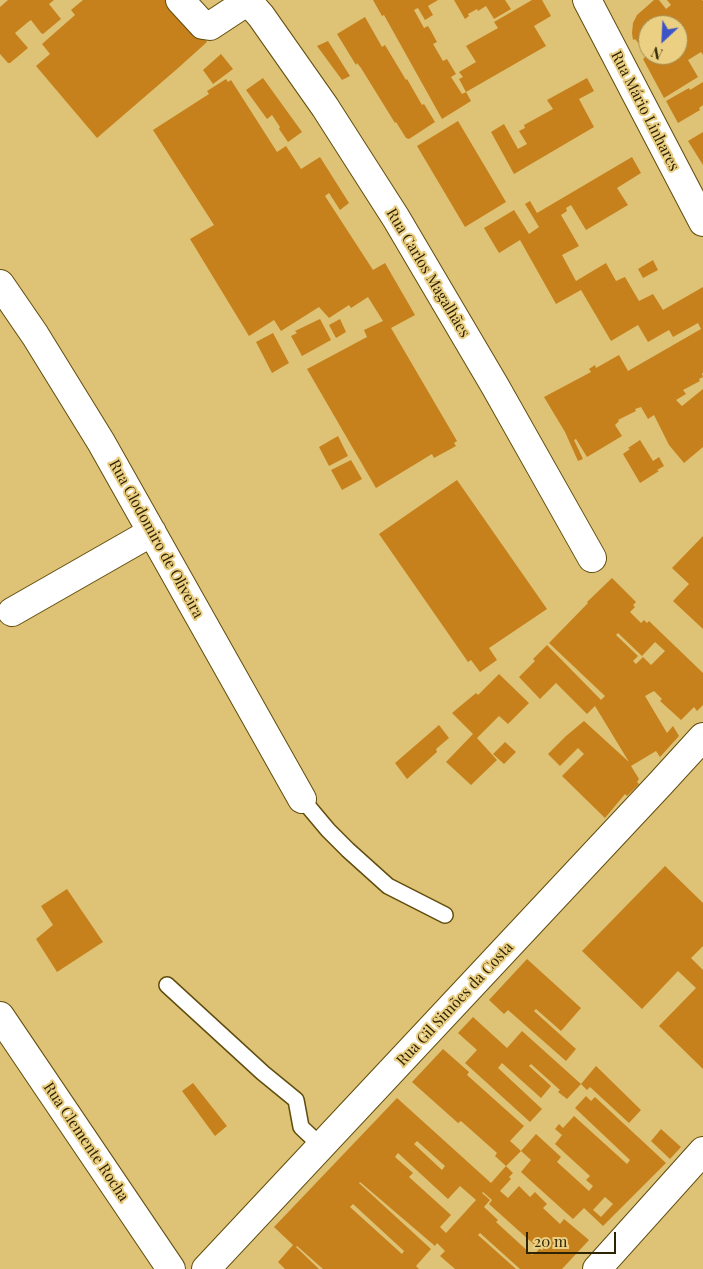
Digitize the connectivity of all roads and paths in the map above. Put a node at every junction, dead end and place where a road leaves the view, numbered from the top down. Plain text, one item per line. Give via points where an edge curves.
1 (180, 0) edge
2 (248, 0) edge
3 (596, 4) edge
4 (703, 222) edge
5 (0, 284) edge
6 (152, 532) junction
7 (592, 558) dead end
8 (12, 612) dead end
9 (703, 737) edge
10 (302, 799) joint
11 (445, 915) dead end
12 (167, 985) dead end
13 (0, 1016) edge
14 (322, 1146) junction
15 (703, 1151) edge
16 (172, 1269) edge
17 (206, 1269) edge
18 (597, 1269) edge

1 - 2 street via 203,25 210,26
2 - 7 street, Rua Carlos Magalhães via 326,107 396,218
3 - 4 street, Rua Mário Linhares
5 - 6 street, Rua Clodomiro de Oliveira via 86,418
6 - 8 street
6 - 10 street, Rua Clodomiro de Oliveira
9 - 14 street, Rua Gil Simões da Costa
10 - 11 lane via 328,830 388,886
12 - 14 lane via 296,1100 301,1127
13 - 16 street, Rua Clemente Rocha
14 - 17 street, Rua Gil Simões da Costa
15 - 18 street

